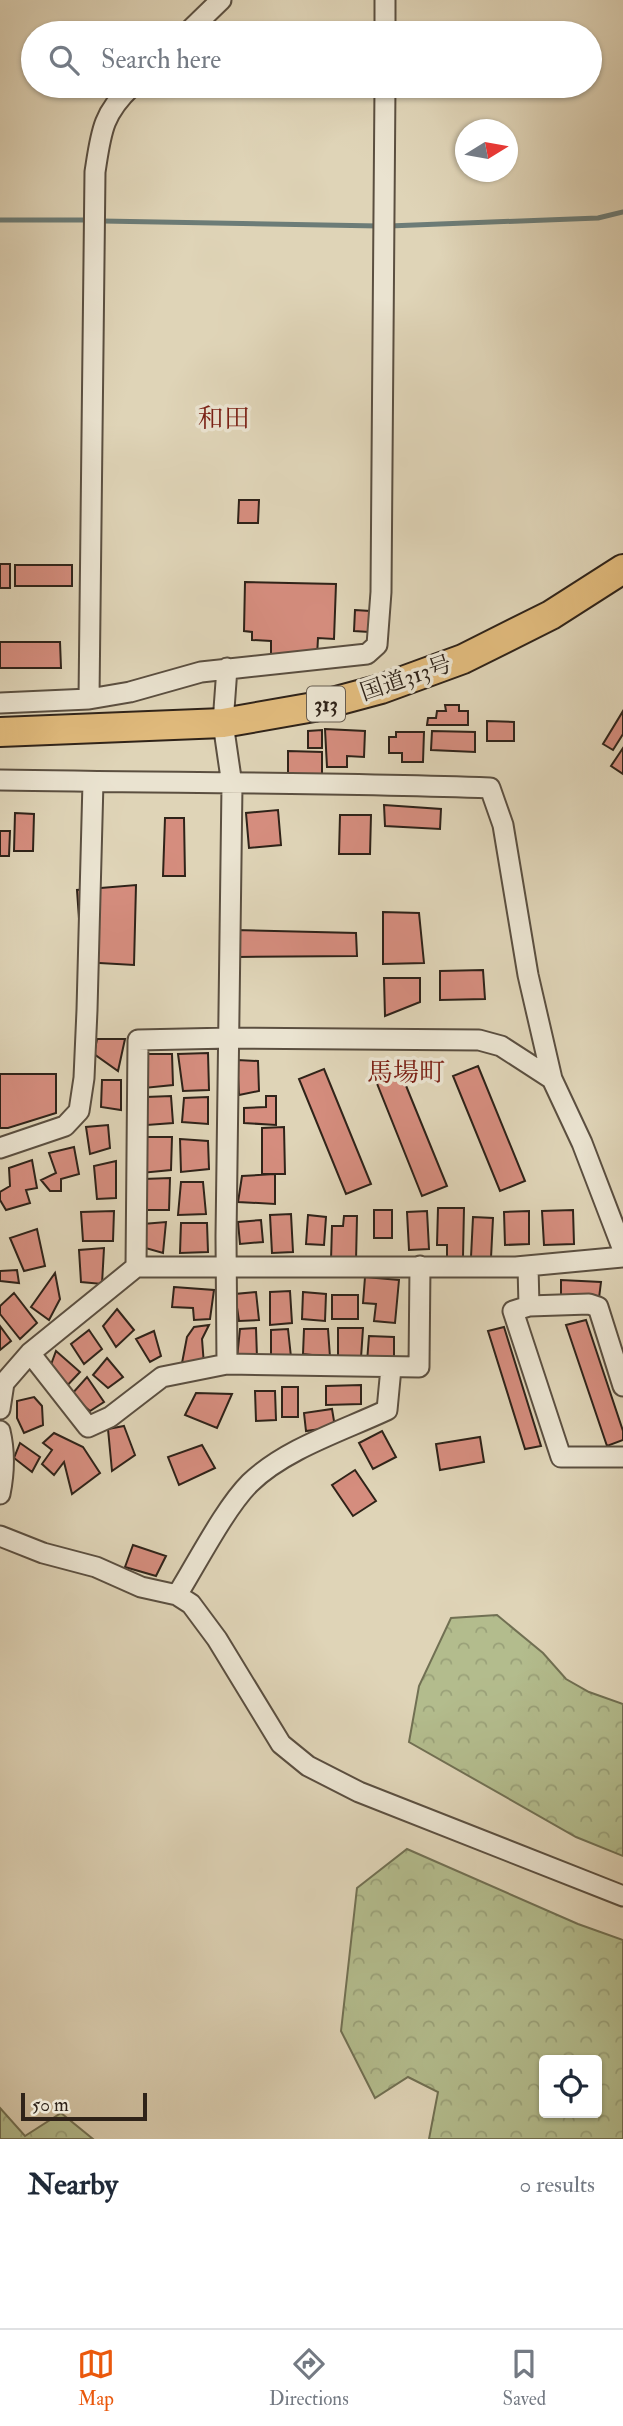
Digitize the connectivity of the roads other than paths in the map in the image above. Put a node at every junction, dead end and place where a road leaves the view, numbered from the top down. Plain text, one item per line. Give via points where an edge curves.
1 (221, 0) edge
2 (385, 0) edge
3 (199, 21) edge
4 (385, 21) edge
5 (119, 98) edge
6 (385, 98) edge
7 (623, 569) edge
8 (227, 668) junction
9 (89, 699) junction
10 (0, 703) edge
11 (223, 723) junction
12 (0, 732) edge
13 (0, 780) edge
14 (93, 782) junction
15 (232, 785) junction
16 (230, 1038) junction
17 (552, 1079) junction
18 (0, 1148) edge
19 (623, 1250) edge
20 (623, 1257) edge
21 (420, 1266) junction
22 (528, 1266) junction
23 (136, 1267) junction
24 (226, 1267) junction
25 (528, 1306) junction
26 (30, 1353) junction
27 (227, 1364) junction
28 (391, 1368) junction
29 (623, 1386) edge
30 (0, 1409) edge
31 (0, 1431) edge
32 (623, 1457) edge
33 (0, 1494) edge
34 (0, 1536) edge
35 (177, 1595) junction
36 (623, 1896) edge

1 - 3 street
2 - 4 street
5 - 9 street via 102,127 95,172
6 - 8 street via 377,645 367,654
7 - 11 highway, 国道313号 / 313 via 551,615 463,659 314,707
8 - 9 street
8 - 11 street
9 - 10 street
11 - 12 highway, 国道313号 / 313
11 - 15 street
13 - 14 street
14 - 15 street
14 - 18 street via 87,1010 79,1111 65,1126
15 - 16 street
15 - 17 street via 490,788 503,825 528,975
16 - 17 street via 479,1040 501,1046
16 - 23 street via 138,1040
16 - 24 street
17 - 19 street
20 - 22 street
21 - 22 street
21 - 24 street
21 - 28 street via 419,1367
22 - 25 street
23 - 24 street
23 - 26 street
24 - 27 street
25 - 29 street via 598,1307
25 - 32 street via 513,1311 561,1457
26 - 27 street via 88,1427 110,1417 162,1377
26 - 30 street via 4,1383
27 - 28 street
28 - 35 street via 387,1410 278,1461 249,1484
31 - 33 street
34 - 35 street via 96,1567 141,1587
35 - 36 street via 191,1604 217,1639 281,1744 307,1766

